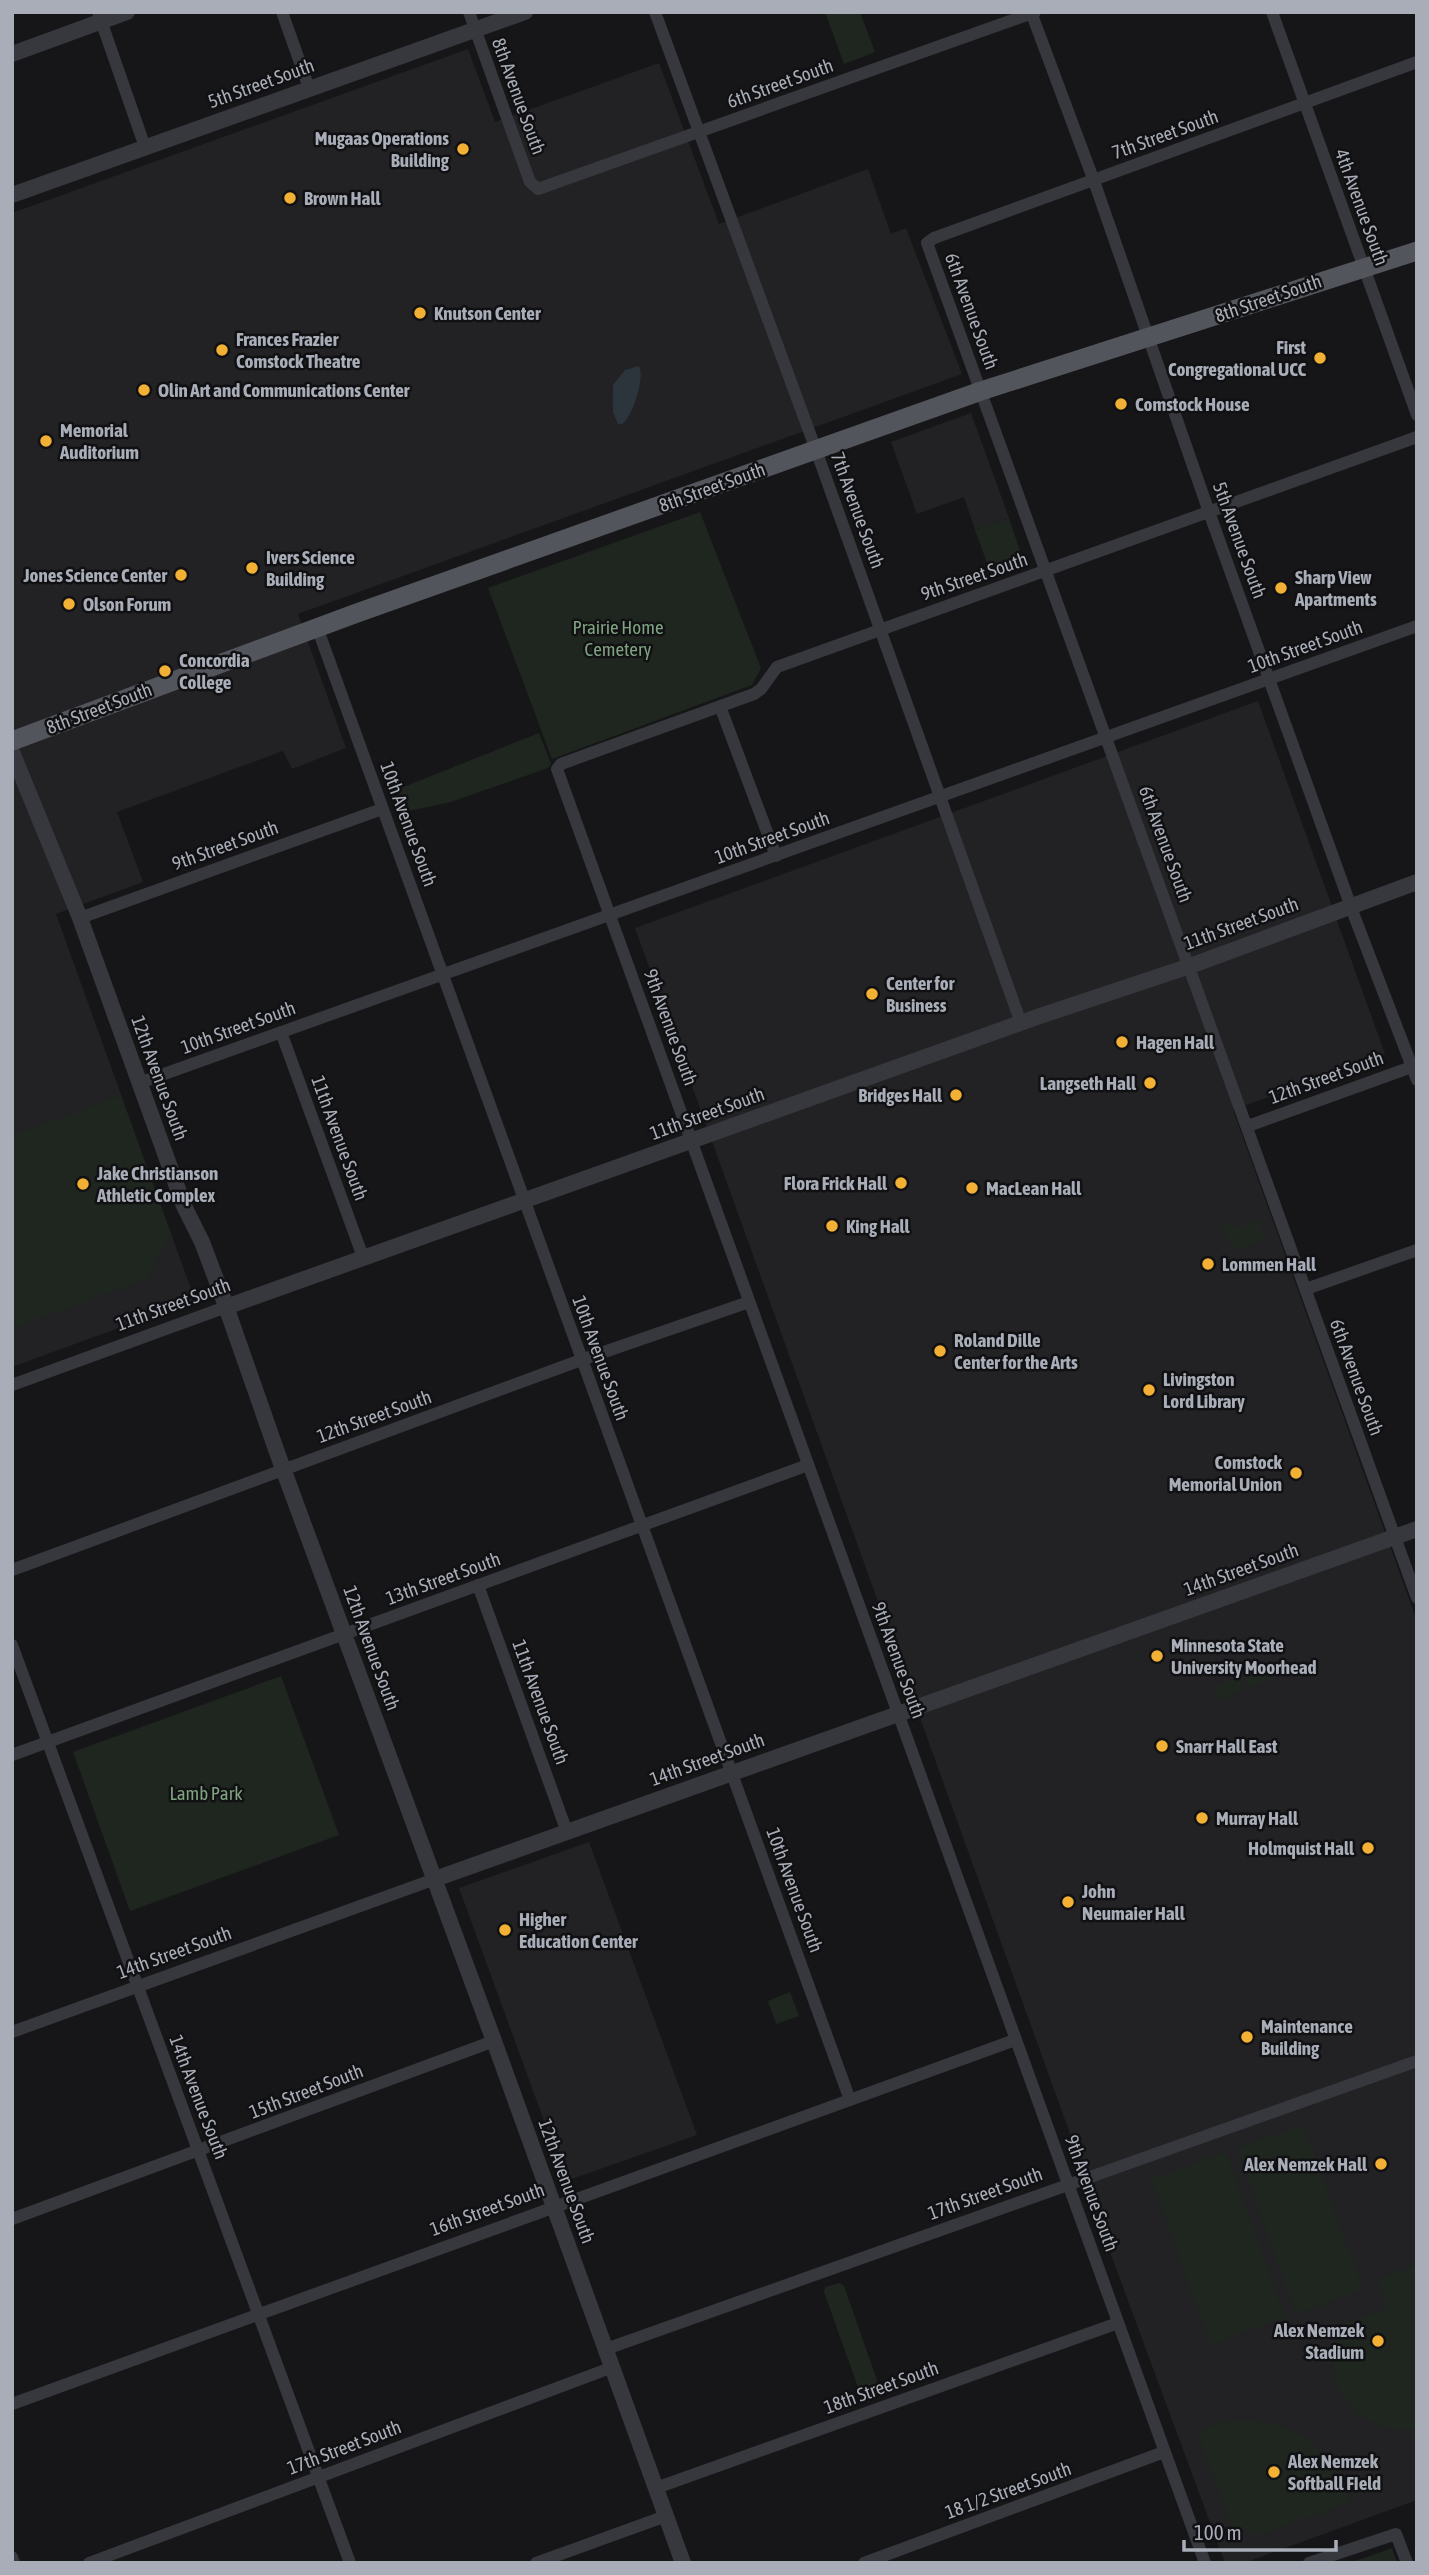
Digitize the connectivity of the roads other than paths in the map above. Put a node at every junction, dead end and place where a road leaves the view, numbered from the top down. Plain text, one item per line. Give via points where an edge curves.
1 (127, 12) edge
2 (282, 12) edge
3 (469, 12) edge
4 (524, 12) edge
5 (655, 12) edge
6 (1272, 12) edge
7 (1032, 13) edge
8 (99, 17) edge
9 (475, 30) junction
10 (12, 54) edge
11 (1417, 62) edge
12 (310, 88) junction
13 (1304, 102) junction
14 (698, 132) junction
15 (145, 147) junction
16 (1094, 181) junction
17 (538, 189) joint
18 (12, 195) edge
19 (927, 243) joint
20 (1417, 251) edge
21 (1363, 267) junction
22 (1148, 335) junction
23 (981, 391) junction
24 (1417, 415) edge
25 (1417, 437) edge
26 (816, 450) junction
27 (1209, 512) junction
28 (1046, 571) junction
29 (1417, 626) edge
30 (317, 627) junction
31 (880, 628) junction
32 (1269, 679) junction
33 (720, 706) junction
34 (1107, 737) junction
35 (12, 741) edge
36 (12, 752) edge
37 (557, 769) joint
38 (940, 797) junction
39 (383, 808) junction
40 (776, 856) junction
41 (1417, 882) edge
42 (1351, 905) junction
43 (610, 915) junction
44 (80, 918) junction
45 (1190, 966) junction
46 (442, 975) junction
47 (1021, 1023) junction
48 (281, 1032) junction
49 (1414, 1065) edge
50 (1417, 1080) edge
51 (139, 1083) junction
52 (1248, 1126) junction
53 (691, 1141) junction
54 (524, 1200) junction
55 (1417, 1250) edge
56 (363, 1257) junction
57 (1306, 1289) junction
58 (749, 1302) junction
59 (226, 1307) junction
60 (581, 1360) junction
61 (12, 1385) edge
62 (808, 1465) junction
63 (283, 1470) junction
64 (641, 1526) junction
65 (1417, 1529) edge
66 (1394, 1538) junction
67 (12, 1570) edge
68 (478, 1585) junction
69 (1417, 1598) edge
70 (344, 1635) junction
71 (12, 1645) edge
72 (898, 1714) junction
73 (48, 1742) junction
74 (12, 1755) edge
75 (731, 1773) junction
76 (567, 1832) junction
77 (435, 1879) junction
78 (138, 1988) junction
79 (12, 2032) edge
80 (1016, 2040) junction
81 (494, 2041) junction
82 (1417, 2061) edge
83 (850, 2100) junction
84 (200, 2151) junction
85 (1068, 2183) junction
86 (553, 2206) junction
87 (12, 2219) edge
88 (258, 2313) junction
89 (1118, 2323) junction
90 (606, 2349) junction
91 (613, 2367) junction
92 (12, 2404) edge
93 (1164, 2452) junction
94 (319, 2477) junction
95 (656, 2488) junction
96 (666, 2516) junction
97 (12, 2557) edge
98 (14, 2563) edge
99 (89, 2563) edge
100 (350, 2563) edge
101 (536, 2563) edge
102 (683, 2563) edge
103 (864, 2563) edge
104 (1205, 2563) edge
105 (1309, 2563) edge
106 (1407, 2563) edge

1 - 8 street
2 - 12 street
3 - 9 street, 8th Avenue South
4 - 9 street, 5th Street South
5 - 14 street, 7th Avenue South
6 - 13 street, 4th Avenue South
7 - 14 street, 6th Street South
7 - 16 street, 5th Avenue South
8 - 10 street
8 - 15 street
9 - 12 street, 5th Street South
9 - 17 street, 8th Avenue South via 530,181
11 - 13 street, 7th Street South
12 - 15 street, 5th Street South
13 - 16 street, 7th Street South
13 - 21 street, 4th Avenue South
14 - 17 street, 6th Street South
14 - 26 street, 7th Avenue South
15 - 18 street, 5th Street South
16 - 19 street, 7th Street South
16 - 22 street, 5th Avenue South
19 - 23 street, 6th Avenue South
20 - 21 main road, 8th Street South
21 - 22 main road, 8th Street South
21 - 24 street, 4th Avenue South
22 - 23 main road, 8th Street South
22 - 27 street, 5th Avenue South
23 - 26 main road, 8th Street South
23 - 28 street, 6th Avenue South
25 - 27 street, 9th Street South
26 - 30 main road, 8th Street South
26 - 31 street, 7th Avenue South
27 - 28 street, 9th Street South
27 - 32 street, 5th Avenue South
28 - 31 street, 9th Street South
28 - 34 street, 6th Avenue South
29 - 32 street, 10th Street South
30 - 35 main road, 8th Street South
30 - 39 street, 10th Avenue South
31 - 33 street, 9th Street South via 776,667 754,694
31 - 38 street, 7th Avenue South
32 - 34 street, 10th Street South
32 - 42 street, 5th Avenue South
33 - 37 street, 9th Street South
33 - 40 street
34 - 38 street, 10th Street South
34 - 45 street, 6th Avenue South
36 - 44 street, 12th Avenue South
37 - 43 street, 9th Avenue South
38 - 40 street, 10th Street South
38 - 47 street, 7th Avenue South
39 - 44 street, 9th Street South
39 - 46 street, 10th Avenue South
40 - 43 street, 10th Street South
41 - 42 street, 11th Street South
42 - 45 street, 11th Street South
42 - 49 street, 5th Avenue South
43 - 46 street, 10th Street South
43 - 53 street, 9th Avenue South
44 - 51 street, 12th Avenue South
45 - 47 street, 11th Street South
45 - 52 street, 6th Avenue South
46 - 48 street, 10th Street South
46 - 54 street, 10th Avenue South
47 - 53 street, 11th Street South
48 - 51 street, 10th Street South
48 - 56 street, 11th Avenue South
49 - 50 street, 5th Avenue South
49 - 52 street, 12th Street South
51 - 59 street, 12th Avenue South
52 - 57 street, 6th Avenue South
53 - 54 street, 11th Street South
53 - 58 street, 9th Avenue South
54 - 56 street, 11th Street South
54 - 60 street, 10th Avenue South
55 - 57 street
56 - 59 street, 11th Street South
57 - 66 street, 6th Avenue South
58 - 60 street, 12th Street South
58 - 62 street, 9th Avenue South
59 - 61 street, 11th Street South
59 - 63 street, 12th Avenue South
60 - 63 street, 12th Street South
60 - 64 street, 10th Avenue South
62 - 64 street, 13th Street South
62 - 72 street, 9th Avenue South
63 - 67 street, 12th Street South
63 - 70 street, 12th Avenue South
64 - 68 street, 13th Street South
64 - 75 street, 10th Avenue South
65 - 66 street, 14th Street South
66 - 69 street, 6th Avenue South
66 - 72 street, 14th Street South
68 - 70 street, 13th Street South
68 - 76 street, 11th Avenue South
70 - 73 street, 13th Street South
70 - 77 street, 12th Avenue South
71 - 73 street, 14th Avenue South
72 - 75 street, 14th Street South
72 - 80 street, 9th Avenue South
73 - 74 street, 13th Street South
73 - 78 street, 14th Avenue South
75 - 76 street, 14th Street South
75 - 83 street, 10th Avenue South
76 - 77 street, 14th Street South
77 - 78 street, 14th Street South
77 - 81 street, 12th Avenue South
78 - 79 street, 14th Street South
78 - 84 street, 14th Avenue South
80 - 83 street, 16th Street South
80 - 85 street, 9th Avenue South
81 - 84 street, 15th Street South
81 - 86 street, 12th Avenue South
82 - 85 street, 17th Street South
83 - 86 street, 16th Street South
84 - 87 street, 15th Street South
84 - 88 street, 14th Avenue South
85 - 89 street, 9th Avenue South
85 - 90 street, 17th Street South
86 - 88 street, 16th Street South
86 - 90 street, 12th Avenue South
88 - 92 street, 16th Street South
88 - 94 street, 14th Avenue South
89 - 93 street, 9th Avenue South
89 - 95 street, 18th Street South
90 - 91 street, 12th Avenue South
91 - 94 street, 17th Street South
91 - 95 street, 12th Avenue South
93 - 103 street, 18 1/2 Street South
93 - 104 street, 9th Avenue South
94 - 99 street, 17th Street South
94 - 100 street, 14th Avenue South
95 - 96 street, 12th Avenue South
96 - 101 street
96 - 102 street, 12th Avenue South
97 - 98 street
105 - 106 street via 1396,2533

